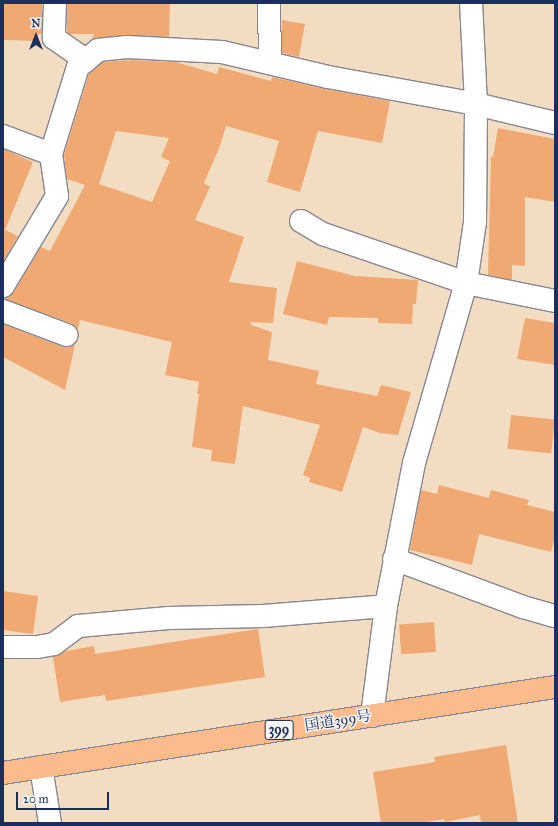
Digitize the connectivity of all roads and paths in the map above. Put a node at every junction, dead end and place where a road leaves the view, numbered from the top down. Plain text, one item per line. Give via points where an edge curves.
1 (55, 3) edge
2 (269, 3) edge
3 (471, 3) edge
4 (86, 60) junction
5 (270, 63) junction
6 (476, 104) junction
7 (555, 123) edge
8 (3, 136) edge
9 (51, 154) junction
10 (301, 221) dead end
11 (466, 284) junction
12 (3, 286) edge
13 (555, 301) edge
14 (3, 312) edge
15 (67, 335) dead end
16 (394, 559) junction
17 (386, 606) junction
18 (555, 616) edge
19 (3, 648) edge
20 (555, 687) edge
21 (372, 716) junction
22 (41, 767) junction
23 (3, 773) edge
24 (50, 823) edge

1 - 4 street via 54,38
2 - 5 street
3 - 6 street
4 - 5 street via 98,50 127,47 222,52
4 - 9 street via 78,67
5 - 6 street via 328,77
6 - 7 street
6 - 11 street via 475,222
8 - 9 street
9 - 12 street via 57,196
10 - 11 street via 323,234
11 - 13 street
11 - 16 street via 414,463
14 - 15 street
16 - 17 street
16 - 18 street via 523,607
17 - 19 street via 263,616 169,618 78,626 54,644
17 - 21 street
20 - 21 highway, 国道399号 / 399
21 - 22 highway, 国道399号 / 399
22 - 23 highway, 国道399号 / 399
22 - 24 street

